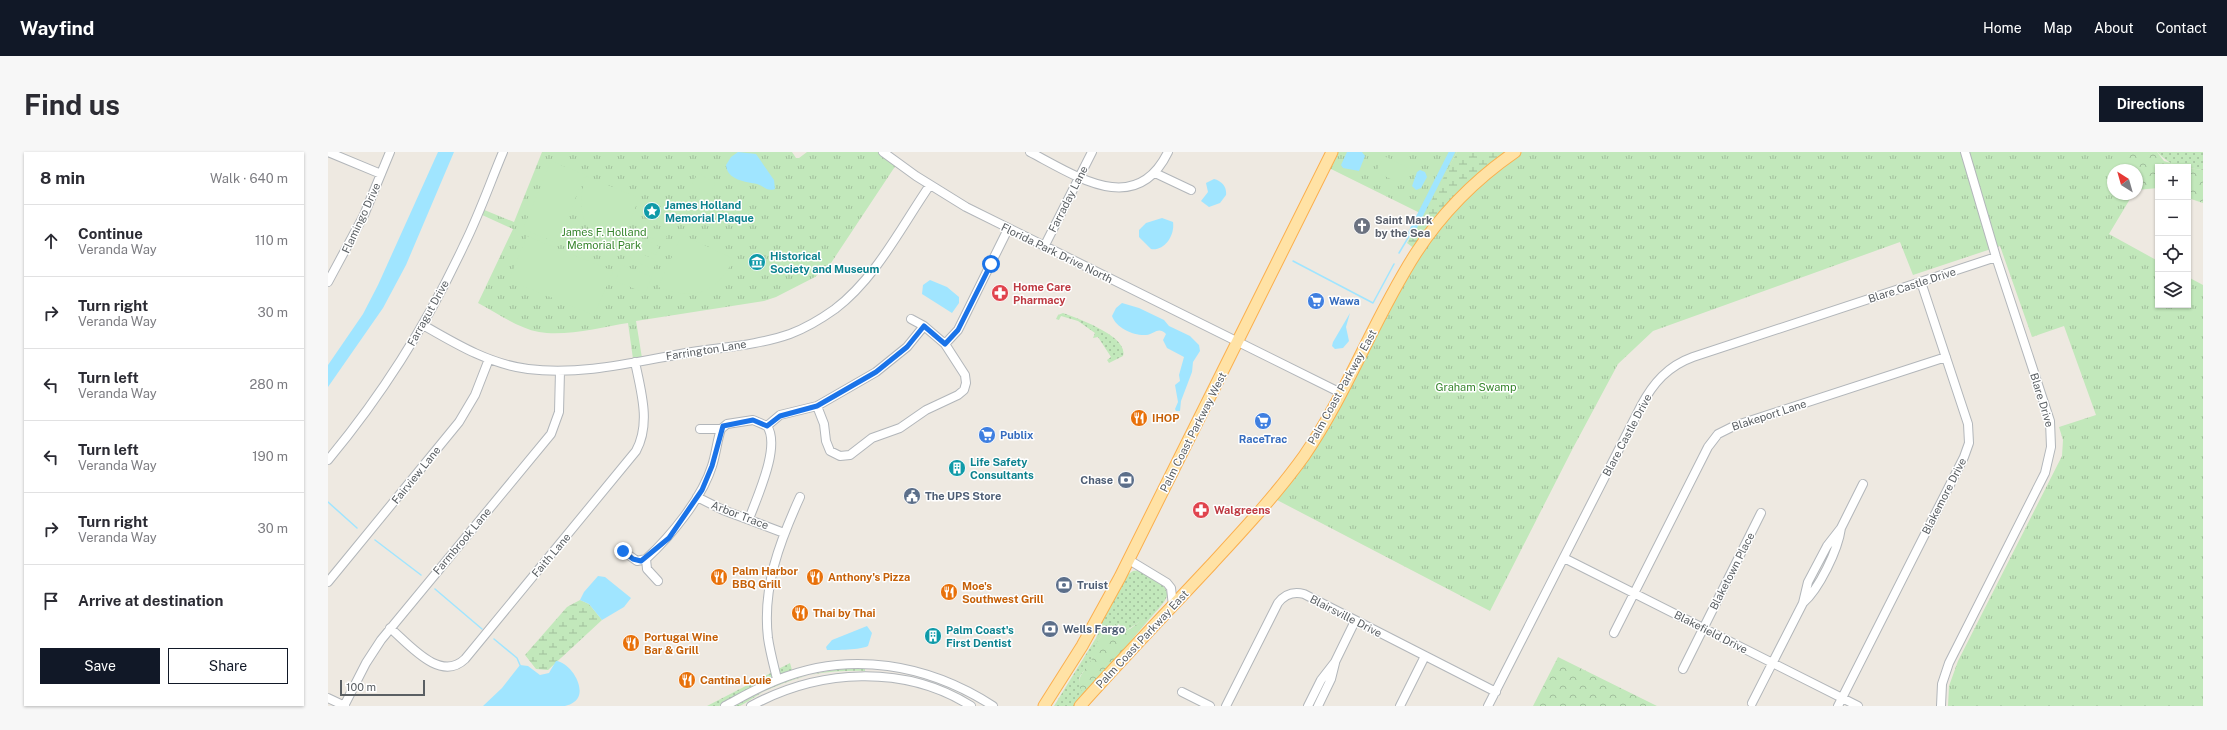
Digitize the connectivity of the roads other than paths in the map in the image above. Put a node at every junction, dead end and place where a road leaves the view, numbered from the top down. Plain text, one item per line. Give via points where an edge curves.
1 (328, 152) edge
2 (390, 152) edge
3 (502, 152) edge
4 (884, 152) edge
5 (1030, 152) edge
6 (1092, 152) edge
7 (1168, 152) edge
8 (1332, 152) edge
9 (1515, 152) edge
10 (1965, 152) edge
11 (1155, 173) junction
12 (381, 174) junction
13 (1079, 177) junction
14 (930, 185) junction
15 (1191, 190) dead end
16 (1008, 229) junction
17 (1044, 247) junction
18 (1996, 258) junction
19 (328, 282) edge
20 (1921, 282) junction
21 (911, 319) dead end
22 (422, 325) junction
23 (924, 326) junction
24 (1238, 343) junction
25 (945, 344) junction
26 (1946, 357) junction
27 (489, 359) junction
28 (635, 362) junction
29 (560, 371) junction
30 (1341, 393) junction
31 (817, 406) junction
32 (767, 426) junction
33 (700, 429) dead end
34 (721, 429) junction
35 (328, 460) edge
36 (1863, 484) dead end
37 (697, 497) junction
38 (800, 497) dead end
39 (1761, 513) dead end
40 (749, 518) junction
41 (784, 533) junction
42 (623, 551) dead end
43 (1564, 558) junction
44 (646, 559) junction
45 (1130, 560) junction
46 (658, 581) dead end
47 (328, 582) edge
48 (1634, 593) junction
49 (1174, 606) junction
50 (1355, 621) junction
51 (390, 628) junction
52 (1704, 628) junction
53 (1614, 633) dead end
54 (1425, 656) junction
55 (1335, 662) junction
56 (1773, 663) junction
57 (1683, 669) dead end
58 (777, 679) junction
59 (1182, 692) dead end
60 (1496, 692) junction
61 (328, 698) edge
62 (1842, 698) junction
63 (1752, 704) dead end
64 (345, 706) edge
65 (725, 706) edge
66 (751, 706) edge
67 (971, 706) edge
68 (993, 706) edge
69 (1044, 706) edge
70 (1080, 706) edge
71 (1210, 706) edge
72 (1226, 706) edge
73 (1308, 706) edge
74 (1318, 706) edge
75 (1400, 706) edge
76 (1488, 706) edge
77 (1838, 706) edge
78 (1858, 706) edge
79 (1941, 706) edge

1 - 12 street
2 - 12 street, Flamingo Drive
3 - 22 street, Farragut Drive via 465,243
4 - 14 street, Florida Park Drive North
5 - 13 street
6 - 13 street, Farraday Lane
7 - 11 street
8 - 24 main road, Palm Coast Parkway West
9 - 30 main road, Palm Coast Parkway East via 1470,188 1426,238 1402,277
10 - 18 street, Blare Drive
11 - 13 street via 1141,183 1123,189 1107,187
11 - 15 street
12 - 19 street, Flamingo Drive via 361,220
13 - 17 street, Farraday Lane
14 - 16 street, Florida Park Drive North
14 - 28 street, Farrington Lane via 869,276 848,299 819,319 797,331 772,339
16 - 17 street, Florida Park Drive North
16 - 25 street via 958,330
17 - 24 street, Florida Park Drive North
18 - 20 street, Blare Castle Drive
18 - 79 street, Blare Drive via 2050,421 2052,447 2043,476 1951,658 1942,684
20 - 26 street, Blakemore Drive
20 - 43 street, Blare Castle Drive via 1693,357 1670,369 1646,396
21 - 23 street
22 - 27 street, Farrington Lane via 464,349
22 - 35 street, Farragut Drive via 376,398
23 - 25 street
23 - 31 street via 907,347 887,364
24 - 30 street, Florida Park Drive North
24 - 45 main road, Palm Coast Parkway West
25 - 31 street via 965,375 964,390 926,410 906,425 872,438 850,455 840,456 830,450
26 - 48 street, Blakeport Lane via 1734,426 1718,434 1708,446
26 - 62 street, Blakemore Drive via 1968,424 1968,447
27 - 29 street, Farrington Lane via 525,368
27 - 47 street, Fairview Lane via 472,401 456,427
28 - 29 street, Farrington Lane
28 - 51 street, Faith Lane via 644,422 642,437 636,451 469,655 456,666 438,666
29 - 51 street, Farmbrook Lane via 559,412 551,434
30 - 49 main road, Palm Coast Parkway East via 1316,438 1288,477
31 - 32 street via 780,416
32 - 34 street via 753,420 727,424
32 - 40 street via 771,435 768,460
33 - 34 street
34 - 37 street via 712,466
36 - 56 street via 1814,591 1803,604
37 - 40 street, Arbor Trace via 731,514
37 - 44 street via 669,538
38 - 41 street
39 - 52 street, Blaketown Place
40 - 41 street, Arbor Trace
41 - 58 street via 772,570 768,605 768,637
42 - 44 street via 637,561
43 - 48 street, Blakefield Drive
43 - 60 street, Blare Castle Drive
44 - 46 street via 647,569
45 - 49 street via 1167,583 1171,588
45 - 69 main road, Palm Coast Parkway West via 1082,646
48 - 52 street, Blakefield Drive
48 - 53 street, Blakeport Lane
49 - 70 main road, Palm Coast Parkway East
50 - 54 street, Blairsville Drive
50 - 55 street
50 - 72 street, Blairsville Drive via 1304,594 1286,596 1278,602
51 - 64 street, Farmbrook Lane via 366,663
52 - 56 street, Blakefield Drive
52 - 57 street, Blaketown Place
54 - 60 street, Blairsville Drive
54 - 75 street
55 - 73 street via 1321,680
55 - 74 street via 1331,679
56 - 62 street, Blakefield Drive
56 - 63 street
58 - 65 street
58 - 68 street via 831,665 884,664 914,670 946,681 964,688
59 - 71 street
60 - 76 street, Blare Castle Drive
61 - 64 street
62 - 77 street, Blakemore Drive
62 - 78 street, Blakefield Drive
66 - 67 street via 781,692 816,681 837,677 871,676 890,677 925,685 948,693

